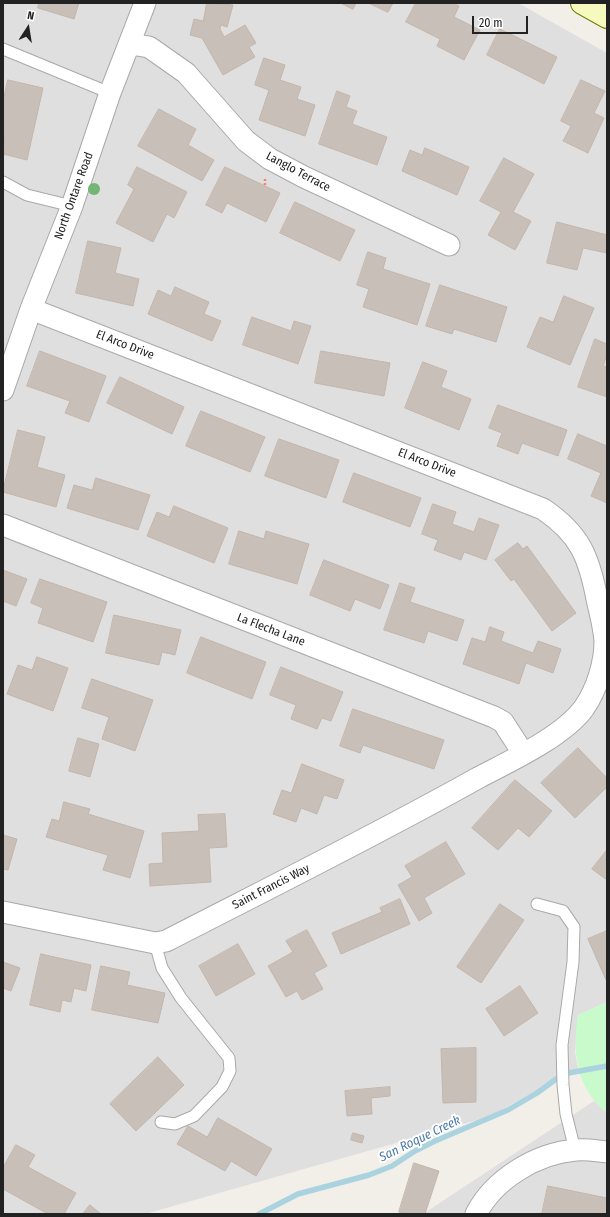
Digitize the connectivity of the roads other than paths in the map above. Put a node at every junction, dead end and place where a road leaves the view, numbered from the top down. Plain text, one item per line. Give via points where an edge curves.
1 (145, 3) edge
2 (582, 3) edge
3 (607, 17) edge
4 (130, 44) junction
5 (3, 49) edge
6 (110, 93) junction
7 (3, 182) edge
8 (72, 206) junction
9 (450, 245) dead end
10 (31, 310) junction
11 (3, 390) edge
12 (3, 525) edge
13 (523, 753) junction
14 (537, 904) dead end
15 (3, 912) edge
16 (155, 943) junction
17 (160, 1122) dead end
18 (575, 1150) junction
19 (607, 1152) edge
20 (476, 1214) edge

1 - 4 street, North Ontare Road
2 - 3 main road
4 - 6 street, North Ontare Road
4 - 9 street, Langlo Terrace via 149,47 186,73 246,141 270,159
5 - 6 lane
6 - 8 street, North Ontare Road
7 - 8 lane via 27,195
8 - 10 street, North Ontare Road
10 - 11 street, North Ontare Road
10 - 13 street, El Arco Drive via 543,509 560,520 585,552 592,570 604,640 603,661 596,684 578,716
12 - 13 street, La Flecha Lane via 494,717 503,722
13 - 16 street, Saint Francis Way via 433,803 173,938
14 - 18 lane via 563,911 574,927 573,962 562,1045 566,1114
15 - 16 street, Saint Francis Way
16 - 17 lane via 162,968 181,998 230,1058 230,1070 222,1087 194,1116 175,1124
18 - 19 street
18 - 20 street via 544,1158 521,1168 501,1183

